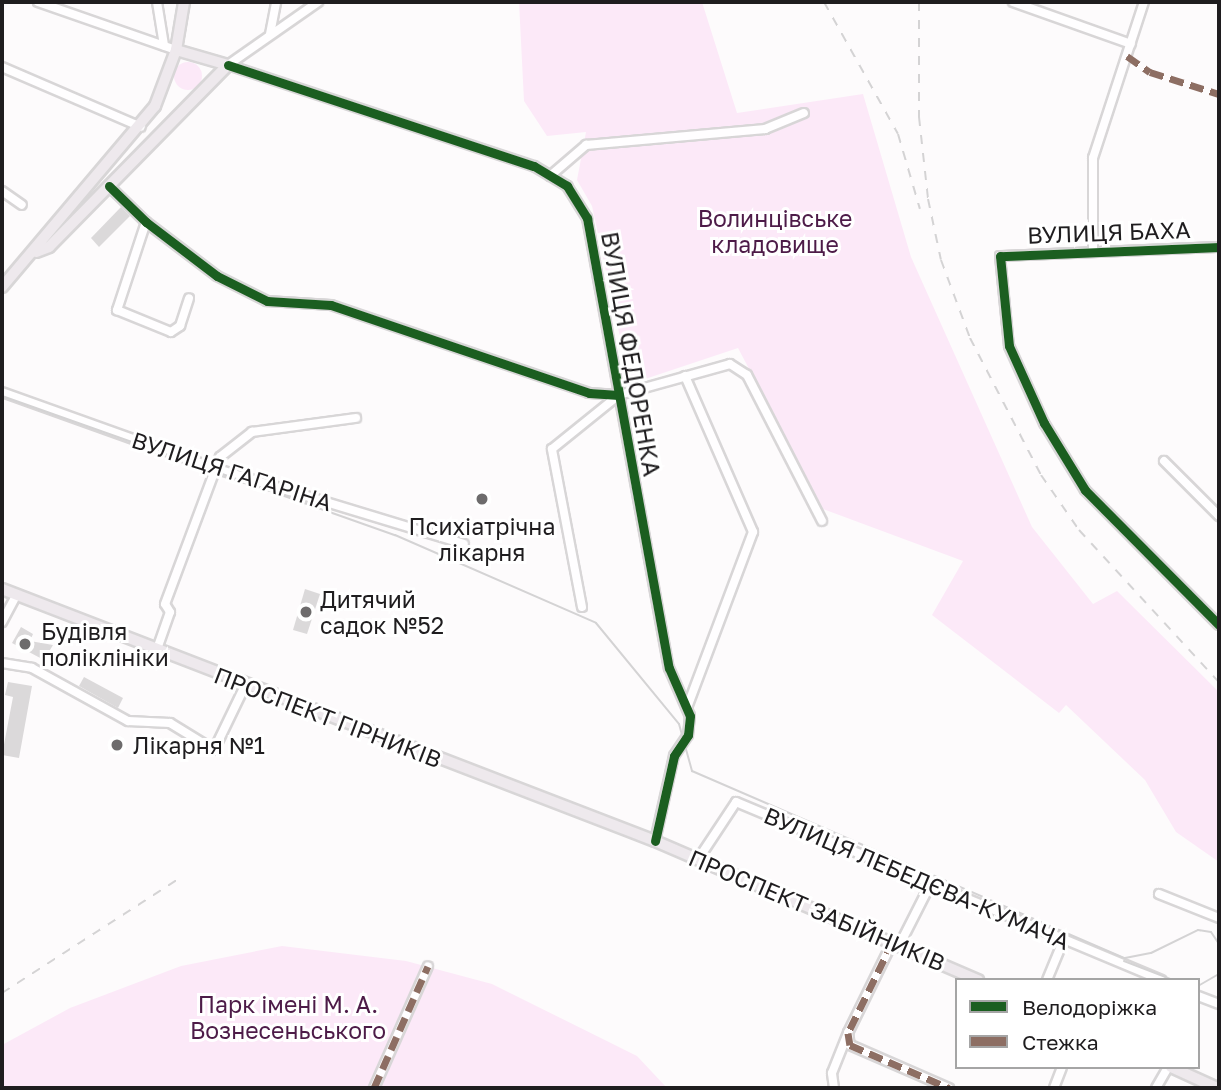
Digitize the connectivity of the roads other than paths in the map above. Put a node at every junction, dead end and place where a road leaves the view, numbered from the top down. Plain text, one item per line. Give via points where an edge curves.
1 (37, 2) edge
2 (157, 2) edge
3 (184, 2) edge
4 (276, 2) edge
5 (318, 2) edge
6 (1013, 2) edge
7 (1144, 2) edge
8 (270, 34) junction
9 (1132, 44) junction
10 (164, 46) junction
11 (176, 50) junction
12 (228, 65) junction
13 (2, 68) edge
14 (804, 113) dead end
15 (141, 127) junction
16 (551, 176) junction
17 (109, 186) junction
18 (2, 191) edge
19 (22, 205) dead end
20 (146, 222) junction
21 (1219, 247) edge
22 (1093, 252) junction
23 (36, 253) junction
24 (2, 287) edge
25 (190, 298) dead end
26 (685, 376) junction
27 (2, 392) edge
28 (619, 395) junction
29 (356, 418) dead end
30 (1164, 461) dead end
31 (214, 468) junction
32 (1219, 516) edge
33 (822, 522) dead end
34 (464, 544) dead end
35 (2, 589) edge
36 (16, 596) junction
37 (582, 607) dead end
38 (2, 622) edge
39 (1219, 625) edge
40 (156, 652) junction
41 (2, 663) edge
42 (245, 686) junction
43 (687, 708) junction
44 (655, 841) junction
45 (699, 858) junction
46 (931, 883) junction
47 (1159, 894) dead end
48 (1219, 918) edge
49 (1064, 939) junction
50 (897, 943) junction
51 (428, 967) dead end
52 (974, 978) edge
53 (1048, 978) edge
54 (1156, 978) edge
55 (1200, 997) edge
56 (1219, 1004) edge
57 (848, 1032) junction
58 (1061, 1069) edge
59 (1169, 1069) edge
60 (1174, 1069) edge
61 (374, 1088) edge
62 (834, 1088) edge
63 (949, 1088) edge
64 (1054, 1088) edge
65 (1156, 1088) edge
66 (1217, 1088) edge

1 - 10 street
2 - 10 street
3 - 11 main road
4 - 8 street
5 - 8 street
6 - 9 street
7 - 9 street
8 - 12 street
9 - 22 street via 1093,158
10 - 11 street
11 - 12 main road, ВУЛИЦЯ ФЕДОРЕНКА
11 - 15 main road via 155,106
12 - 16 street, ВУЛИЦЯ ФЕДОРЕНКА
12 - 17 main road
13 - 15 street
14 - 16 street via 765,129 586,145
15 - 23 main road via 41,239
16 - 28 street, ВУЛИЦЯ ФЕДОРЕНКА via 567,186 587,218
17 - 20 street
17 - 23 main road via 49,247
18 - 19 street
20 - 25 street via 117,310 171,332 180,326
20 - 28 street via 216,276 267,301 331,305 589,393
21 - 22 street, ВУЛИЦЯ БАХА
22 - 39 street, ВУЛИЦЯ БАХА via 1000,256 1009,346 1044,423 1085,490
23 - 24 main road
26 - 28 street
26 - 33 street via 730,364 747,375
26 - 43 street via 752,532
27 - 31 street, ВУЛИЦЯ ГАГАРІНА
28 - 37 street via 552,449
28 - 43 street, ВУЛИЦЯ ФЕДОРЕНКА via 670,668
29 - 31 street via 252,432 233,443
30 - 32 street
31 - 34 street, ВУЛИЦЯ ГАГАРІНА
31 - 40 street via 165,604 170,612
35 - 36 main road, ПРОСПЕКТ ГІРНИКІВ
36 - 38 street
36 - 40 main road, ПРОСПЕКТ ГІРНИКІВ
40 - 42 main road, ПРОСПЕКТ ГІРНИКІВ
41 - 42 street via 32,668 128,721 170,723 214,750
42 - 44 main road, ПРОСПЕКТ ГІРНИКІВ
43 - 44 street, ВУЛИЦЯ ФЕДОРЕНКА via 688,735 674,756
44 - 45 main road, ПРОСПЕКТ ЗАБІЙНИКІВ
45 - 46 street, ВУЛИЦЯ ЛЕБЕДЄВА-КУМАЧА via 736,802
45 - 50 main road, ПРОСПЕКТ ЗАБІЙНИКІВ
46 - 49 street, ВУЛИЦЯ ЛЕБЕДЄВА-КУМАЧА
46 - 50 street
47 - 48 street
49 - 53 street
49 - 54 street, ВУЛИЦЯ ЛЕБЕДЄВА-КУМАЧА
50 - 52 main road, ПРОСПЕКТ ЗАБІЙНИКІВ
50 - 57 street
51 - 61 street
55 - 56 street
57 - 62 street via 832,1073
57 - 63 street via 850,1045
58 - 64 street
59 - 65 street
60 - 66 main road

